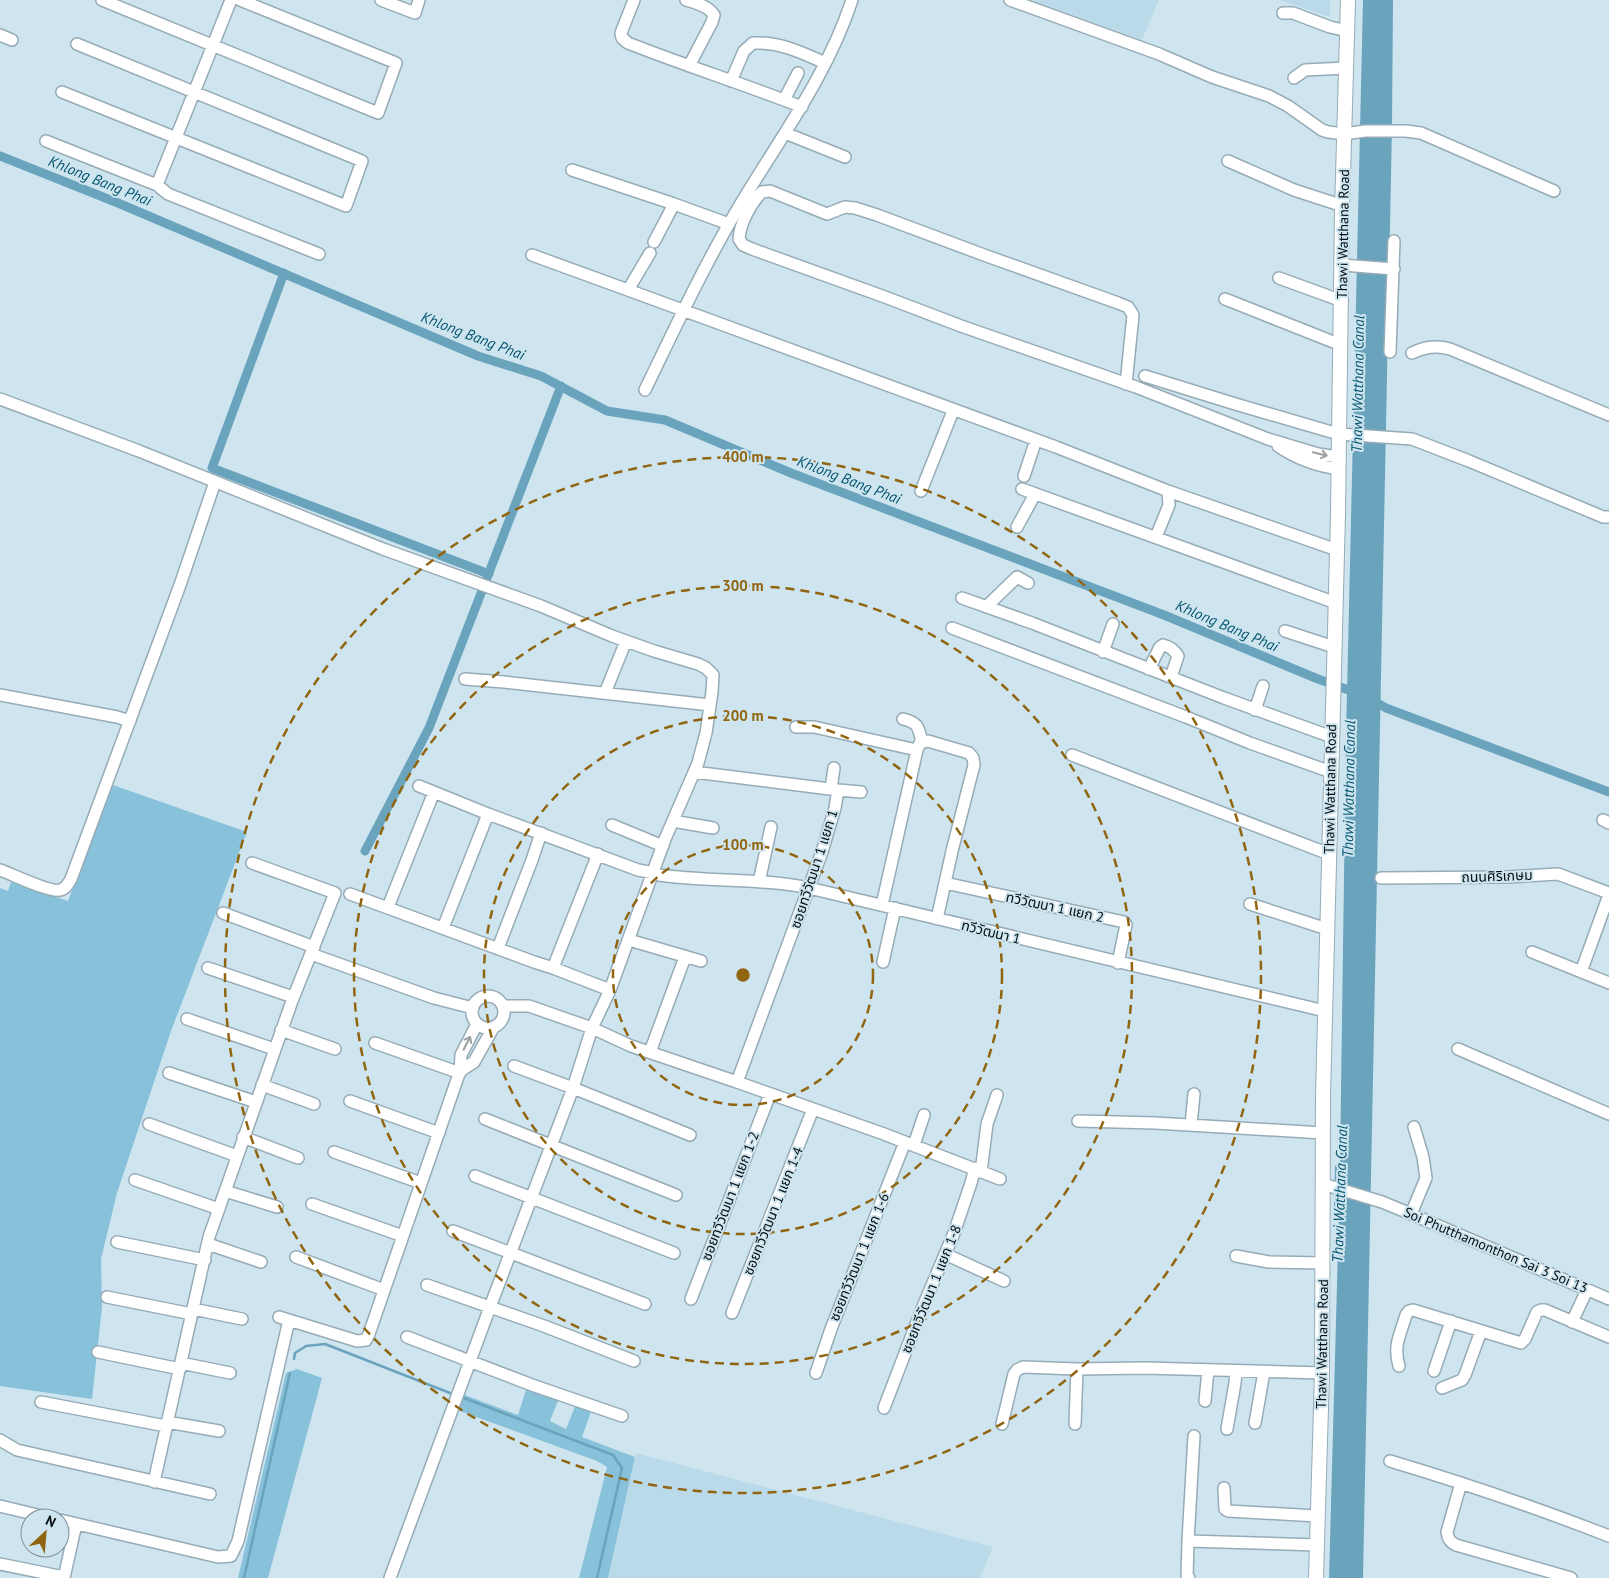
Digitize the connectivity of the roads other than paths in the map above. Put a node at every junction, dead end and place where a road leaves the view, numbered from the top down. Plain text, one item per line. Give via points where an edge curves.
1 (102, 0) edge
2 (231, 0) edge
3 (240, 0) edge
4 (381, 0) edge
5 (419, 0) edge
6 (634, 0) edge
7 (686, 0) edge
8 (852, 0) edge
9 (1010, 0) edge
10 (1348, 0) edge
11 (1283, 13) dead end
12 (1347, 31) junction
13 (0, 36) edge
14 (12, 40) dead end
15 (77, 44) dead end
16 (213, 45) junction
17 (825, 63) junction
18 (690, 66) junction
19 (1346, 68) junction
20 (798, 73) dead end
21 (1294, 78) dead end
22 (731, 81) junction
23 (62, 92) dead end
24 (193, 93) junction
25 (784, 100) junction
26 (802, 107) junction
27 (785, 134) junction
28 (1344, 134) junction
29 (176, 138) junction
30 (46, 141) dead end
31 (845, 157) dead end
32 (1228, 161) dead end
33 (572, 170) dead end
34 (157, 185) junction
35 (1554, 191) dead end
36 (674, 204) junction
37 (1343, 206) junction
38 (729, 224) junction
39 (1394, 241) dead end
40 (654, 242) dead end
41 (319, 254) dead end
42 (650, 254) dead end
43 (532, 255) dead end
44 (1348, 265) junction
45 (1393, 269) junction
46 (1279, 278) dead end
47 (628, 290) junction
48 (1224, 299) dead end
49 (1342, 301) junction
50 (683, 310) junction
51 (1341, 345) junction
52 (1390, 352) dead end
53 (1412, 353) dead end
54 (1145, 376) dead end
55 (1126, 384) junction
56 (644, 390) dead end
57 (0, 399) edge
58 (953, 411) junction
59 (1609, 416) edge
60 (1339, 434) junction
61 (1036, 440) junction
62 (1339, 463) junction
63 (1024, 476) dead end
64 (215, 482) junction
65 (1022, 489) dead end
66 (921, 491) dead end
67 (1168, 491) junction
68 (1034, 494) junction
69 (1609, 517) edge
70 (1017, 527) dead end
71 (1156, 538) junction
72 (1337, 550) junction
73 (1028, 583) dead end
74 (962, 598) dead end
75 (1336, 603) junction
76 (986, 607) junction
77 (1113, 624) dead end
78 (952, 628) dead end
79 (1285, 631) dead end
80 (626, 641) junction
81 (1334, 647) junction
82 (1103, 652) junction
83 (1149, 669) junction
84 (1171, 677) junction
85 (465, 679) dead end
86 (1263, 686) dead end
87 (605, 693) junction
88 (0, 695) edge
89 (710, 705) junction
90 (1255, 710) junction
91 (903, 719) dead end
92 (130, 721) junction
93 (796, 727) dead end
94 (1332, 737) junction
95 (920, 746) junction
96 (1072, 755) dead end
97 (834, 768) dead end
98 (694, 772) junction
99 (1331, 772) junction
100 (419, 786) dead end
101 (834, 790) junction
102 (434, 792) junction
103 (861, 792) dead end
104 (488, 814) junction
105 (673, 821) junction
106 (612, 825) dead end
107 (771, 827) dead end
108 (713, 828) dead end
109 (541, 833) junction
110 (663, 846) junction
111 (598, 854) junction
112 (1329, 854) junction
113 (252, 863) dead end
114 (0, 870) edge
115 (654, 873) junction
116 (1381, 878) dead end
117 (759, 882) junction
118 (945, 884) junction
119 (809, 888) junction
120 (350, 894) dead end
121 (1609, 894) edge
122 (1250, 904) dead end
123 (882, 905) junction
124 (388, 907) junction
125 (895, 908) junction
126 (223, 913) dead end
127 (937, 919) junction
128 (443, 928) junction
129 (1327, 929) junction
130 (628, 940) junction
131 (498, 948) junction
132 (312, 950) junction
133 (1532, 952) dead end
134 (685, 957) junction
135 (701, 961) dead end
136 (883, 962) dead end
137 (1118, 963) junction
138 (208, 968) dead end
139 (553, 968) junction
140 (1581, 972) junction
141 (1609, 983) edge
142 (610, 990) junction
143 (293, 997) junction
144 (503, 1006) junction
145 (473, 1008) junction
146 (1325, 1011) junction
147 (187, 1018) dead end
148 (477, 1024) junction
149 (493, 1028) junction
150 (592, 1028) junction
151 (281, 1030) junction
152 (375, 1043) dead end
153 (1458, 1048) dead end
154 (274, 1049) junction
155 (335, 1049) dead end
156 (650, 1052) junction
157 (514, 1066) dead end
158 (460, 1072) junction
159 (170, 1073) dead end
160 (737, 1082) junction
161 (262, 1085) junction
162 (573, 1088) junction
163 (770, 1094) junction
164 (1194, 1094) dead end
165 (997, 1095) dead end
166 (350, 1101) dead end
167 (256, 1102) junction
168 (314, 1104) dead end
169 (813, 1110) junction
170 (1609, 1114) edge
171 (924, 1115) dead end
172 (485, 1119) dead end
173 (1078, 1121) dead end
174 (149, 1124) dead end
175 (1191, 1125) junction
176 (1414, 1127) dead end
177 (439, 1133) junction
178 (1323, 1133) junction
179 (690, 1135) dead end
180 (243, 1138) junction
181 (910, 1144) junction
182 (552, 1145) junction
183 (334, 1152) dead end
184 (237, 1156) junction
185 (298, 1158) dead end
186 (978, 1170) junction
187 (475, 1176) dead end
188 (1000, 1179) dead end
189 (135, 1180) dead end
190 (422, 1184) junction
191 (1329, 1186) junction
192 (225, 1191) junction
193 (676, 1195) dead end
194 (532, 1198) junction
195 (312, 1204) dead end
196 (277, 1207) dead end
197 (219, 1209) junction
198 (1411, 1214) junction
199 (454, 1231) dead end
200 (403, 1236) junction
201 (117, 1242) dead end
202 (208, 1244) junction
203 (674, 1253) dead end
204 (510, 1254) junction
205 (945, 1254) junction
206 (1236, 1256) dead end
207 (296, 1257) dead end
208 (205, 1260) junction
209 (261, 1262) dead end
210 (1323, 1263) junction
211 (1004, 1281) dead end
212 (427, 1285) dead end
213 (384, 1290) junction
214 (1588, 1290) junction
215 (107, 1297) dead end
216 (691, 1299) dead end
217 (1609, 1299) edge
218 (645, 1304) dead end
219 (490, 1307) junction
220 (193, 1312) junction
221 (732, 1313) dead end
222 (242, 1319) dead end
223 (1451, 1321) junction
224 (1572, 1322) junction
225 (1481, 1331) junction
226 (408, 1336) dead end
227 (1609, 1337) edge
228 (98, 1352) dead end
229 (470, 1361) junction
230 (634, 1361) dead end
231 (180, 1366) junction
232 (1399, 1366) dead end
233 (1077, 1369) junction
234 (1208, 1370) junction
235 (1236, 1371) junction
236 (1434, 1371) dead end
237 (1264, 1372) junction
238 (230, 1373) dead end
239 (816, 1373) dead end
240 (1322, 1373) junction
241 (1442, 1388) dead end
242 (1205, 1401) dead end
243 (40, 1402) dead end
244 (884, 1408) dead end
245 (622, 1416) dead end
246 (1255, 1423) dead end
247 (167, 1424) junction
248 (1002, 1424) dead end
249 (1075, 1424) dead end
250 (1227, 1429) dead end
251 (219, 1431) dead end
252 (1194, 1436) dead end
253 (0, 1440) edge
254 (1390, 1461) dead end
255 (154, 1482) junction
256 (1461, 1483) junction
257 (1224, 1488) dead end
258 (210, 1494) dead end
259 (0, 1506) edge
260 (20, 1511) edge
261 (1317, 1516) junction
262 (70, 1522) edge
263 (76, 1524) junction
264 (1609, 1536) edge
265 (1188, 1541) junction
266 (1317, 1544) junction
267 (0, 1564) edge
268 (64, 1578) edge
269 (390, 1578) edge
270 (1189, 1578) edge
271 (1316, 1578) edge
272 (1571, 1578) edge

1 - 16 street
2 - 16 street
3 - 16 street via 396,62 378,113
4 - 5 street via 414,13
6 - 18 street via 622,27 622,38
7 - 18 street via 706,7 714,15
8 - 17 street
9 - 28 street via 1270,96 1322,130
10 - 12 main road, Thawi Watthana Road
11 - 12 street
12 - 19 main road, Thawi Watthana Road
13 - 14 street
15 - 24 street
16 - 24 street
17 - 22 street via 792,48 753,43 744,51
17 - 26 street
18 - 22 street
19 - 21 street via 1305,70
19 - 28 main road, Thawi Watthana Road
20 - 25 street
22 - 25 street
23 - 29 street
24 - 29 street
24 - 29 street via 362,161 346,206
25 - 26 street
26 - 27 street
27 - 31 street
27 - 38 street
28 - 35 street via 1365,131 1421,133
28 - 37 main road, Thawi Watthana Road
29 - 34 street
30 - 34 street
32 - 37 street via 1294,190
33 - 36 street
34 - 41 street via 168,194
36 - 38 street
36 - 40 street
37 - 44 main road, Thawi Watthana Road
38 - 50 street
39 - 45 street
42 - 47 street
43 - 47 street
44 - 45 street
44 - 49 main road, Thawi Watthana Road
45 - 52 street
46 - 49 street
47 - 50 street
48 - 51 street
49 - 51 main road, Thawi Watthana Road
50 - 56 street
50 - 58 street
51 - 60 main road, Thawi Watthana Road
53 - 59 street via 1441,346
54 - 60 street
55 - 55 street via 752,249 739,239 744,223 762,192 770,191 826,214 845,207 854,208 1128,307 1133,315
55 - 62 street via 1268,439 1309,463 1320,466
57 - 64 street
58 - 61 street
58 - 66 street
60 - 62 main road, Thawi Watthana Road
60 - 69 street via 1403,437 1436,447
61 - 63 street
61 - 67 street
62 - 72 main road, Thawi Watthana Road
64 - 80 street
64 - 92 street
65 - 68 street
67 - 71 street via 1169,505
67 - 72 street
68 - 70 street
68 - 71 street
71 - 75 street
72 - 75 main road, Thawi Watthana Road
73 - 76 street via 1017,577
74 - 76 street
75 - 81 main road, Thawi Watthana Road
76 - 82 street
77 - 82 street
78 - 99 street
79 - 81 street
80 - 87 street
80 - 89 street via 706,668 713,675
81 - 94 main road, Thawi Watthana Road
82 - 83 street
83 - 84 street
83 - 84 street via 1160,648 1168,646 1178,656
84 - 90 street
85 - 87 street
86 - 90 street
87 - 89 street
88 - 92 street
89 - 98 street via 706,733
90 - 94 street
91 - 95 street via 917,724
92 - 114 street via 65,888 58,891 47,889
93 - 95 street via 814,727
94 - 99 main road, Thawi Watthana Road
95 - 118 street via 928,741 969,753 973,758
95 - 123 street
96 - 112 street
97 - 101 street
98 - 101 street, ซอยทวีวัฒนา 1 แยก 1
98 - 105 street
99 - 112 main road, Thawi Watthana Road
100 - 102 street, ทวีวัฒนา 1
101 - 103 street
101 - 119 street, ซอยทวีวัฒนา 1 แยก 1 via 830,826
102 - 104 street, ทวีวัฒนา 1
102 - 124 street
104 - 109 street, ทวีวัฒนา 1
104 - 128 street
105 - 108 street
105 - 110 street
106 - 110 street
107 - 117 street
109 - 111 street, ทวีวัฒนา 1
109 - 131 street
110 - 115 street
111 - 115 street, ทวีวัฒนา 1
111 - 139 street
112 - 129 main road, Thawi Watthana Road
113 - 132 street via 334,893
115 - 117 street, ทวีวัฒนา 1 via 677,878
115 - 130 street
116 - 121 street, ถนนศิริเกษม via 1558,874
117 - 119 street, ทวีวัฒนา 1
118 - 127 street
118 - 137 street, ทวีวัฒนา 1 แยก 2 via 1124,922
119 - 123 street, ทวีวัฒนา 1
119 - 160 street, ซอยทวีวัฒนา 1 แยก 1
120 - 124 street
121 - 140 street
122 - 129 street
123 - 125 street, ทวีวัฒนา 1
124 - 128 street
125 - 127 street, ทวีวัฒนา 1
125 - 136 street
126 - 132 street
127 - 137 street, ทวีวัฒนา 1
128 - 131 street
129 - 146 main road, Thawi Watthana Road
130 - 134 street
130 - 142 street
131 - 139 street
132 - 143 street
132 - 145 street via 434,998
133 - 140 street
134 - 135 street
134 - 156 street
137 - 146 street, ทวีวัฒนา 1
138 - 143 street
139 - 142 street
140 - 141 street
142 - 150 street
143 - 151 street
144 - 145 street via 488,996 478,1000
144 - 149 street via 503,1018
144 - 150 street via 529,1006
145 - 148 street
146 - 178 main road, Thawi Watthana Road
147 - 154 street
148 - 149 street
158 -> 148 street via 461,1055
149 - 158 street via 474,1062
150 - 156 street
150 - 162 street
151 - 154 street
151 - 155 street
152 - 158 street
153 - 170 street
154 - 161 street
156 - 160 street
157 - 162 street
158 - 177 street
159 - 167 street
160 - 163 street
161 - 167 street
161 - 168 street
162 - 179 street
162 - 182 street
163 - 169 street
163 - 216 street, ซอยทวีวัฒนา 1 แยก 1-2
164 - 175 street
165 - 186 street, ซอยทวีวัฒนา 1 แยก 1-8 via 987,1124
166 - 177 street
167 - 180 street
169 - 181 street
169 - 221 street, ซอยทวีวัฒนา 1 แยก 1-4
171 - 181 street, ซอยทวีวัฒนา 1 แยก 1-6
172 - 182 street
173 - 175 street
174 - 184 street
175 - 178 street
176 - 198 street via 1426,1178
177 - 190 street
178 - 191 main road, Thawi Watthana Road
180 - 184 street
180 - 185 street
181 - 186 street
181 - 239 street, ซอยทวีวัฒนา 1 แยก 1-6 via 830,1329
182 - 193 street
182 - 194 street
183 - 190 street
184 - 192 street
186 - 188 street
186 - 205 street, ซอยทวีวัฒนา 1 แยก 1-8
187 - 194 street
189 - 197 street
190 - 200 street
191 - 198 street, Soi Phutthamonthon Sai 3 Soi 13
191 - 210 main road, Thawi Watthana Road
192 - 196 street
192 - 197 street
194 - 203 street
194 - 204 street
195 - 200 street
197 - 202 street
198 - 214 street, Soi Phutthamonthon Sai 3 Soi 13
199 - 204 street
200 - 213 street
201 - 208 street
202 - 208 street
202 - 209 street
204 - 218 street
204 - 219 street
205 - 211 street
205 - 244 street, ซอยทวีวัฒนา 1 แยก 1-8
206 - 210 street via 1269,1262
207 - 213 street
208 - 220 street
210 - 240 main road, Thawi Watthana Road
212 - 219 street
213 - 263 street via 366,1340 357,1341 284,1319 238,1541 231,1556 218,1557
214 - 217 street, Soi Phutthamonthon Sai 3 Soi 13
214 - 224 street
215 - 220 street
219 - 229 street
219 - 230 street
220 - 222 street
220 - 231 street
223 - 225 street
223 - 232 street via 1418,1311 1409,1312 1396,1347
223 - 236 street
224 - 225 street via 1541,1310 1521,1343
224 - 227 street
225 - 241 street via 1462,1380
226 - 229 street
228 - 231 street
229 - 245 street
229 - 269 street
231 - 238 street
231 - 247 street
233 - 234 street
233 - 248 street via 1022,1367 1017,1370
233 - 249 street
234 - 235 street
234 - 242 street
235 - 237 street
235 - 250 street
237 - 240 street
237 - 246 street
240 - 261 main road, Thawi Watthana Road
243 - 247 street
247 - 251 street
247 - 255 street
252 - 265 street
253 - 255 street via 17,1450
254 - 256 street
255 - 258 street
256 - 264 street
256 - 272 street via 1447,1532 1451,1542
257 - 261 street via 1225,1509 1228,1511
259 - 260 street
261 - 266 main road, Thawi Watthana Road
262 - 263 street
263 - 268 street
265 - 266 street
265 - 270 street
266 - 271 main road, Thawi Watthana Road
267 - 268 street

